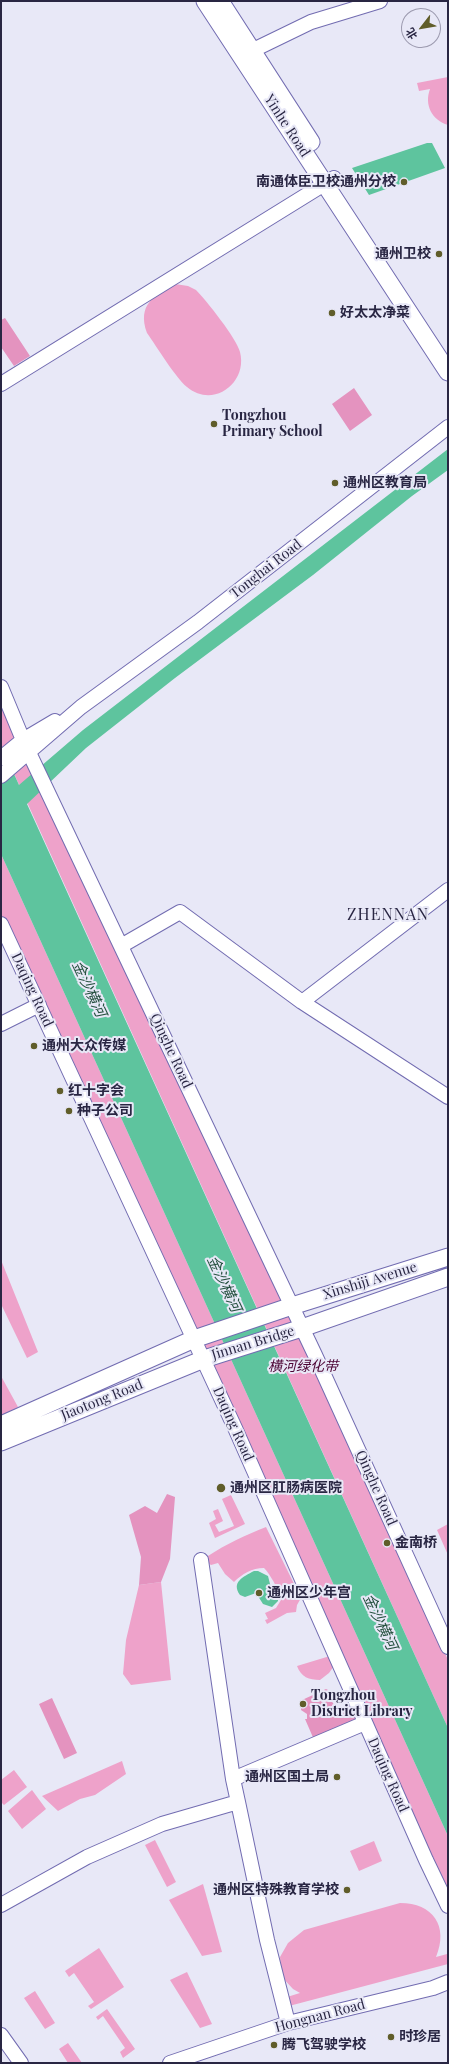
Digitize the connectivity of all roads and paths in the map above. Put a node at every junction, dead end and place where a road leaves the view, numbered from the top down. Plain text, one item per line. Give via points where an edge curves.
1 (205, 1) edge
2 (220, 1) edge
3 (380, 1) edge
4 (246, 53) junction
5 (329, 181) junction
6 (448, 351) edge
7 (448, 372) edge
8 (1, 384) edge
9 (448, 427) edge
10 (1, 687) edge
11 (26, 746) junction
12 (1, 758) edge
13 (1, 776) edge
14 (448, 890) edge
15 (1, 924) edge
16 (121, 946) junction
17 (302, 1002) junction
18 (39, 1005) junction
19 (1, 1024) edge
20 (448, 1096) edge
21 (448, 1257) edge
22 (448, 1277) edge
23 (292, 1306) junction
24 (302, 1328) junction
25 (194, 1339) junction
26 (204, 1359) junction
27 (1, 1425) edge
28 (1, 1442) edge
29 (201, 1560) dead end
30 (448, 1647) edge
31 (366, 1723) junction
32 (233, 1779) junction
33 (238, 1802) junction
34 (1, 1905) edge
35 (448, 1906) edge
36 (448, 1982) edge
37 (288, 2024) junction
38 (1, 2035) edge
39 (21, 2063) edge
40 (170, 2063) edge

1 - 4 main road, Yinhe Road
2 - 4 main road, Yinhe Road
3 - 4 street via 310,22
4 - 5 main road, Yinhe Road
5 - 6 main road, Yinhe Road
5 - 7 main road, Yinhe Road
5 - 8 street
9 - 11 street, Tonghai Road via 198,622
10 - 11 street
11 - 12 street
11 - 13 street
11 - 16 street, Qinghe Road
14 - 17 street
15 - 18 street, Daqing Road
16 - 17 street via 180,912
16 - 23 street, Qinghe Road
17 - 20 street
18 - 19 street
18 - 25 street, Daqing Road
21 - 23 main road, Xinshiji Avenue
22 - 24 main road, Xinshiji Avenue
23 - 24 street, Qinghe Road
23 - 25 main road, Jinnan Bridge
24 - 26 main road, Jinnan Bridge
24 - 30 street, Qinghe Road
25 - 26 street, Daqing Road
25 - 27 main road, Jiaotong Road
26 - 28 main road, Jiaotong Road
26 - 31 street, Daqing Road
29 - 32 street
31 - 32 street
31 - 35 street, Daqing Road
32 - 33 street
33 - 34 street via 162,1824 87,1857
33 - 37 street via 266,1940
36 - 37 street, Hongnan Road
37 - 40 street, Hongnan Road
38 - 39 street

